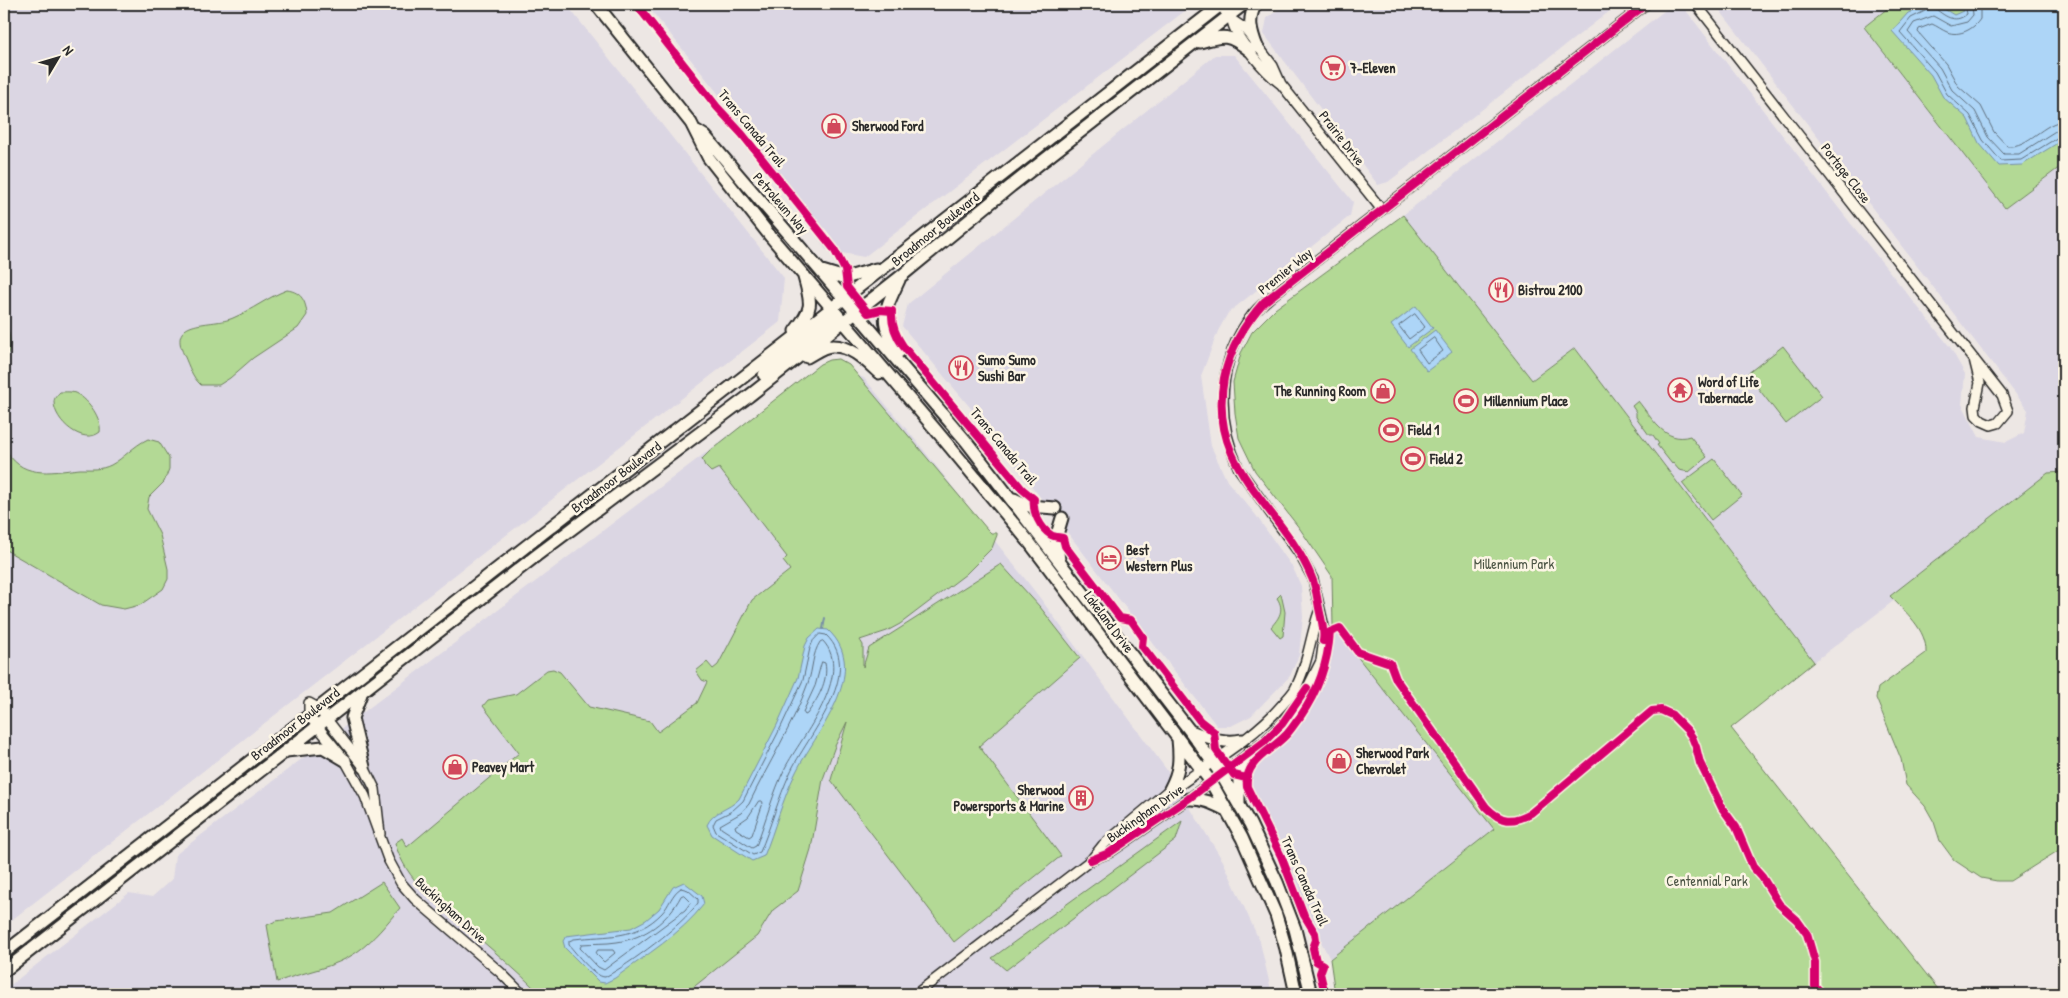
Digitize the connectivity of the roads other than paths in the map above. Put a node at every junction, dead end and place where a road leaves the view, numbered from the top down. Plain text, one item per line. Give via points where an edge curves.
1 (596, 4) edge
2 (1221, 4) edge
3 (1244, 4) edge
4 (1256, 4) edge
5 (1646, 4) edge
6 (1696, 4) edge
7 (1230, 18) junction
8 (1194, 44) junction
9 (1253, 48) junction
10 (694, 128) junction
11 (1382, 210) junction
12 (892, 262) junction
13 (820, 271) junction
14 (803, 273) junction
15 (900, 277) junction
16 (844, 298) junction
17 (855, 311) junction
18 (837, 314) junction
19 (787, 342) junction
20 (1974, 359) junction
21 (791, 363) junction
22 (926, 393) junction
23 (750, 396) junction
24 (936, 429) junction
25 (1011, 497) junction
26 (1055, 508) dead end
27 (1062, 518) dead end
28 (1060, 562) junction
29 (1320, 612) junction
30 (362, 692) junction
31 (314, 712) junction
32 (327, 719) junction
33 (317, 726) junction
34 (1190, 731) junction
35 (1178, 739) junction
36 (1242, 740) junction
37 (286, 751) junction
38 (1250, 752) junction
39 (345, 760) junction
40 (1212, 762) junction
41 (364, 767) junction
42 (1202, 769) junction
43 (1221, 774) junction
44 (1211, 782) junction
45 (1170, 789) junction
46 (1188, 799) junction
47 (1239, 804) junction
48 (1228, 811) junction
49 (380, 834) junction
50 (1091, 860) junction
51 (4, 953) edge
52 (4, 971) edge
53 (522, 994) edge
54 (916, 994) edge
55 (1296, 994) edge
56 (1311, 994) edge

1 - 10 main road, Petroleum Way
2 - 7 street, Prairie Drive
2 - 12 main road, Broadmoor Boulevard
3 - 7 main road, Broadmoor Boulevard
4 - 9 main road via 1250,19
5 - 11 street, Premier Way
6 - 20 street, Portage Close
7 - 8 main road, Broadmoor Boulevard
7 - 9 street, Prairie Drive via 1244,28
8 - 9 main road via 1227,36
8 - 15 main road, Broadmoor Boulevard
9 - 11 street, Prairie Drive via 1273,66 1281,84
10 - 13 main road, Petroleum Way via 705,136
10 - 14 main road, Petroleum Way via 708,157
11 - 29 street, Premier Way via 1254,313 1233,348 1222,388 1224,424 1232,456 1299,553 1313,579
12 - 13 main road via 845,278
12 - 16 main road, Broadmoor Boulevard
13 - 16 main road, Petroleum Way
14 - 18 main road, Petroleum Way
14 - 19 main road via 809,294 809,310
15 - 17 main road, Broadmoor Boulevard
15 - 22 main road via 885,310 886,329
16 - 17 main road, Lakeland Drive
16 - 18 main road, Broadmoor Boulevard
17 - 18 main road, Broadmoor Boulevard
17 - 22 main road, Lakeland Drive
18 - 19 main road, Broadmoor Boulevard
18 - 21 main road, Broadmoor Boulevard
18 - 23 main road via 759,380
18 - 24 main road, Lakeland Drive
19 - 31 main road, Broadmoor Boulevard
20 - 20 street, Portage Close via 1980,383 1976,414 1991,425 1998,423 2008,411 2006,402
21 - 23 main road, Broadmoor Boulevard
21 - 24 main road via 832,346 854,352
22 - 25 main road, Lakeland Drive
23 - 30 main road, Broadmoor Boulevard via 545,549
24 - 35 main road, Lakeland Drive via 1029,542
25 - 26 main road via 1029,506
25 - 28 main road, Lakeland Drive
27 - 28 main road via 1056,538
28 - 34 main road, Lakeland Drive
29 - 36 street via 1295,690 1273,715
29 - 38 street, Premier Way via 1325,631 1321,661 1302,697 1282,724
30 - 32 main road, Broadmoor Boulevard
30 - 41 main road via 352,718
31 - 32 street, Buckingham Drive
31 - 33 street, Buckingham Drive
31 - 51 main road, Broadmoor Boulevard
32 - 33 main road, Broadmoor Boulevard
32 - 41 street, Buckingham Drive
33 - 37 main road, Broadmoor Boulevard
33 - 39 street, Buckingham Drive
34 - 36 main road via 1230,742
34 - 40 main road, Lakeland Drive
35 - 42 main road, Lakeland Drive
35 - 45 main road via 1178,773
36 - 40 street
37 - 39 main road via 323,747
37 - 52 main road, Broadmoor Boulevard
38 - 43 street, Premier Way
38 - 47 main road via 1239,776
39 - 49 street, Buckingham Drive via 365,796
40 - 42 street
40 - 43 main road, Lakeland Drive
41 - 49 street, Buckingham Drive via 375,789
42 - 44 main road, Lakeland Drive
42 - 45 street, Buckingham Drive
43 - 44 street, Premier Way
43 - 47 main road, Lakeland Drive
44 - 46 street, Buckingham Drive
44 - 48 main road, Lakeland Drive
45 - 50 street, Buckingham Drive via 1103,844
46 - 48 main road via 1198,798
46 - 50 street, Buckingham Drive via 1109,853
47 - 56 main road, Lakeland Drive via 1265,853 1290,915
48 - 55 main road, Lakeland Drive via 1276,915
49 - 53 street, Buckingham Drive via 394,870 415,899
50 - 54 street, Buckingham Drive

